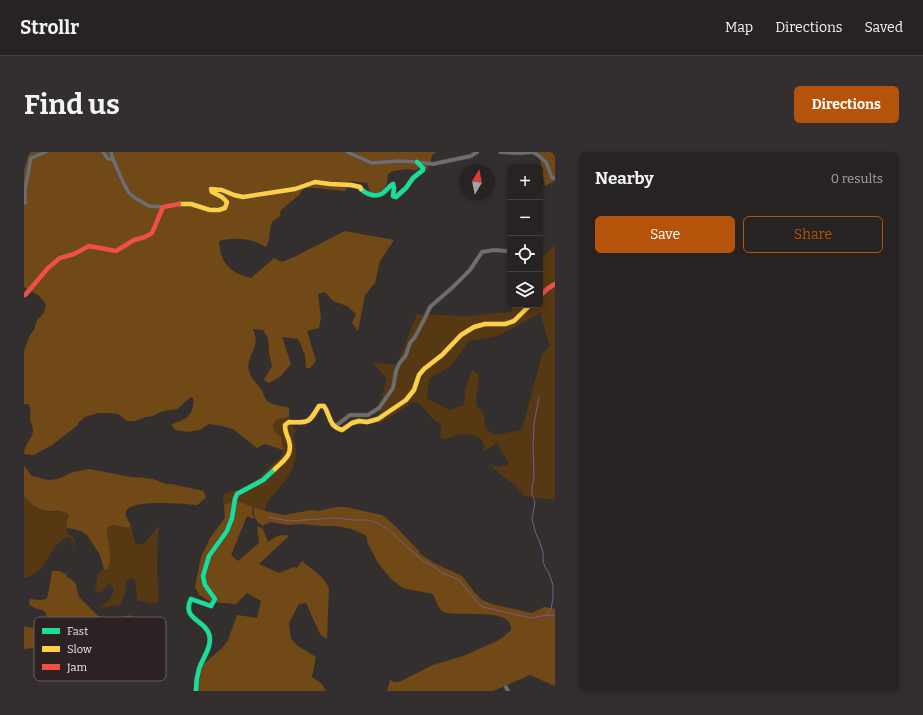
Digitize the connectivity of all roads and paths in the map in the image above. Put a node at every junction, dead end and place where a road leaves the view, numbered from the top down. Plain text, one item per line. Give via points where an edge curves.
1 (46, 152) edge
2 (103, 152) edge
3 (111, 152) edge
4 (347, 152) edge
5 (478, 152) edge
6 (500, 152) edge
7 (113, 159) junction
8 (417, 162) junction
9 (555, 178) edge
10 (25, 203) dead end
11 (163, 206) junction
12 (506, 251) dead end
13 (555, 284) edge
14 (543, 293) edge
15 (24, 295) edge
16 (527, 308) edge
17 (332, 425) junction
18 (506, 687) dead end
19 (196, 691) edge
20 (508, 691) edge

1 - 10 street via 31,158
2 - 7 street via 108,159
3 - 7 street
4 - 8 street via 372,163
5 - 8 street via 438,164
6 - 9 street via 533,152 546,162 552,178
7 - 11 street via 123,182 135,198 149,206
8 - 11 main road via 423,170 396,197 393,196 393,184 383,193 372,195 360,187 315,182 295,189 243,197 210,189 227,202 225,208 220,210 208,211 192,204 179,203
11 - 15 main road via 152,233 116,251 89,246 60,258
12 - 17 street via 482,252 470,270 430,307 399,364 393,388 379,408 368,415 350,416 337,425
13 - 14 main road
16 - 17 main road via 514,321 505,324 485,324 461,335 442,355 424,368 414,390 406,400 378,419 352,423 342,430
17 - 19 main road via 324,406 319,406 312,418 304,423 289,422 285,425 285,432 290,451 285,460 263,480 237,494 227,531 209,556 203,576 205,585 215,599 211,606 196,600 190,601 191,617 210,634 200,665
18 - 20 street

